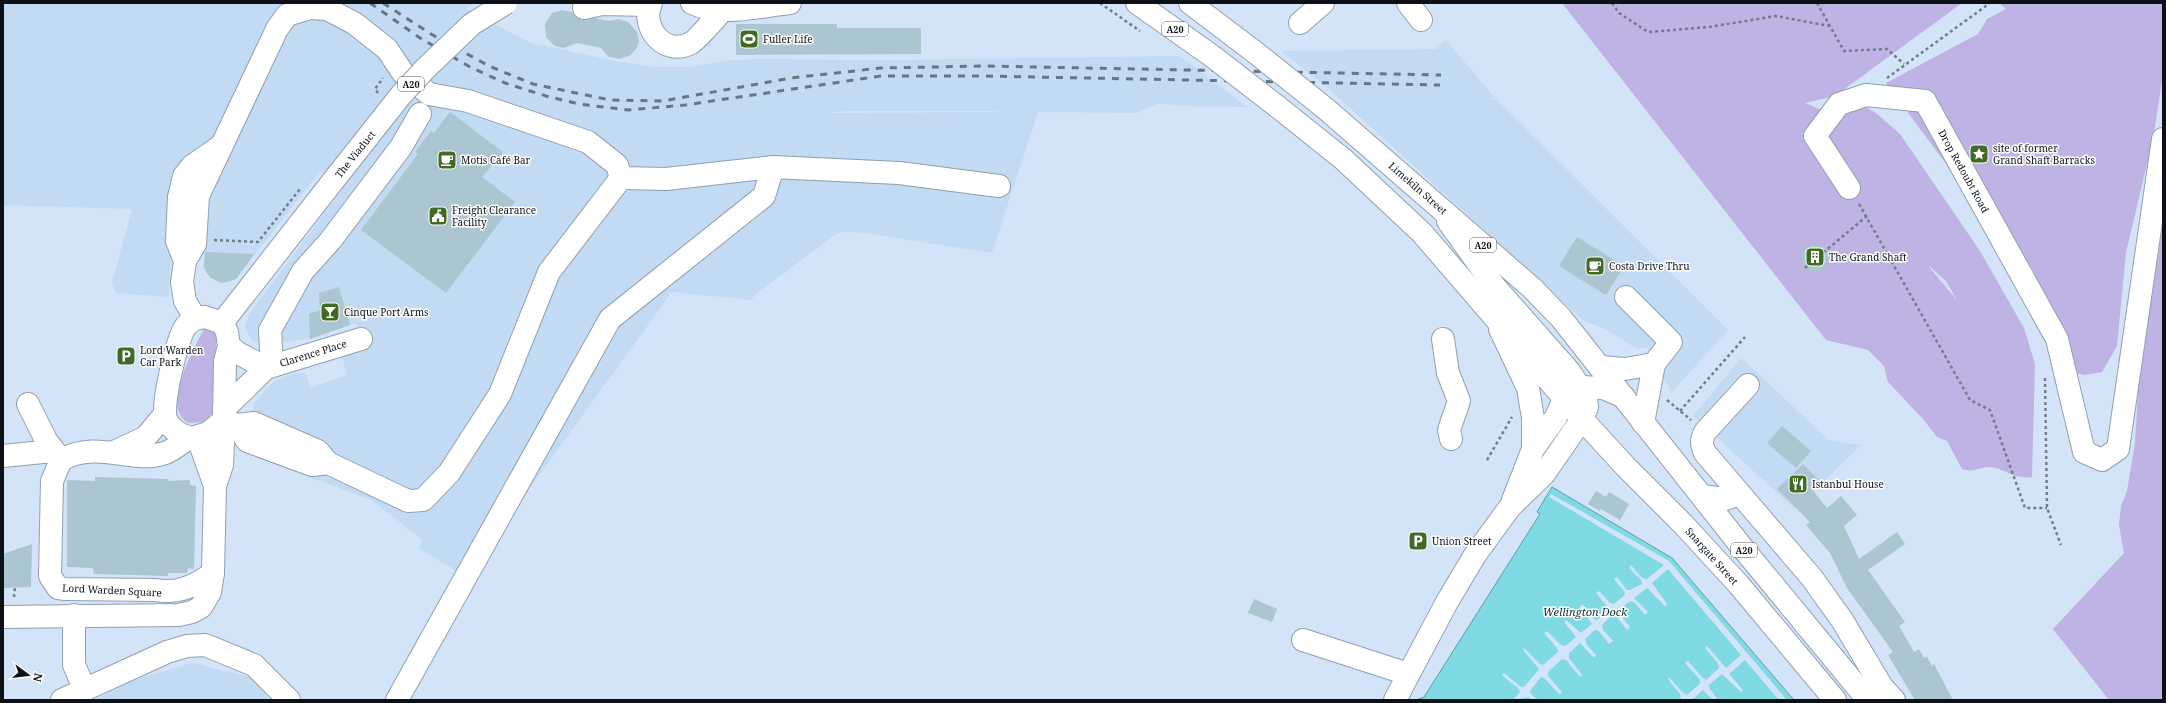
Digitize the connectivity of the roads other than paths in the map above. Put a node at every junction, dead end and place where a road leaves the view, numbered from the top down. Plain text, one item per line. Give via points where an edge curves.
1 (506, 3) edge
2 (692, 3) edge
3 (790, 3) edge
4 (1137, 3) edge
5 (1324, 3) edge
6 (1408, 3) edge
7 (650, 4) edge
8 (1198, 5) edge
9 (584, 8) dead end
10 (723, 10) junction
11 (1421, 20) dead end
12 (1300, 23) dead end
13 (420, 114) dead end
14 (2163, 139) edge
15 (773, 168) junction
16 (621, 178) junction
17 (999, 186) dead end
18 (1849, 188) road end
19 (1436, 204) junction
20 (1626, 297) dead end
21 (1494, 315) junction
22 (195, 318) junction
23 (222, 323) junction
24 (361, 339) dead end
25 (1443, 340) dead end
26 (229, 346) junction
27 (269, 367) junction
28 (1601, 367) junction
29 (1652, 372) junction
30 (1748, 385) dead end
31 (1573, 392) junction
32 (1624, 397) junction
33 (28, 404) dead end
34 (165, 414) junction
35 (228, 418) junction
36 (1582, 419) junction
37 (1643, 423) junction
38 (193, 438) junction
39 (1450, 439) dead end
40 (1533, 449) junction
41 (114, 452) junction
42 (57, 455) junction
43 (3, 456) edge
44 (215, 486) junction
45 (1740, 494) junction
46 (1702, 496) junction
47 (1510, 507) junction
48 (213, 573) junction
49 (74, 615) junction
50 (3, 617) edge
51 (1303, 640) dead end
52 (1408, 674) junction
53 (85, 690) junction
54 (1878, 697) edge
55 (62, 700) edge
56 (289, 700) edge
57 (397, 700) edge
58 (1395, 700) edge
59 (1835, 700) edge

1 - 23 main road, The Viaduct / A20, bridge via 472,24 401,95
2 - 10 main road via 705,8
3 - 10 main road
4 - 21 main road, A20, bridge via 1212,56 1343,159 1431,243
5 - 12 main road
6 - 11 main road
7 - 9 main road via 602,4
7 - 10 main road via 648,21 657,40 668,45 680,46 692,43
8 - 19 main road, Limekiln Street / A20, bridge via 1326,109
13 - 27 main road via 401,147 330,241 303,271 270,330
14 - 18 main road, Drop Redoubt Road via 2118,448 2102,460 2084,452 2057,339 1925,101 1866,95 1839,104 1815,136
15 - 16 main road via 666,179
15 - 17 main road via 899,173
15 - 57 main road via 764,196 610,319
16 - 22 main road via 617,165 588,142 468,101 429,94 402,73 388,49 354,23 327,9 310,8 299,11 287,15 280,25 198,196 195,244 185,261 182,282 185,301
16 - 35 main road via 550,272 500,394 449,473 423,500 408,501 328,463 318,451 254,423
19 - 28 main road, Limekiln Street / A20 via 1532,288 1561,318
19 - 31 main road via 1495,287 1569,370
20 - 29 main road via 1671,342
21 - 31 main road, A20
21 - 40 main road via 1528,388 1533,418
22 - 23 main road via 209,318
22 - 34 main road via 186,326 178,347 169,381
23 - 26 main road via 227,332
24 - 27 main road, Clarence Place
25 - 39 main road via 1448,373 1459,401 1449,430
26 - 27 main road, Clarence Place via 238,354
26 - 35 main road via 225,361
27 - 35 main road, Clarence Place
28 - 29 main road
28 - 32 main road, Limekiln Street / A20
29 - 37 main road
30 - 45 main road via 1701,439 1705,453
31 - 32 main road via 1603,388
31 - 36 main road, A20
31 - 40 main road
32 - 37 main road, A20
33 - 42 main road
34 - 38 main road via 174,430
34 - 41 main road via 146,437
35 - 38 main road, Clarence Place via 214,429
35 - 44 main road via 222,465
36 - 47 main road via 1544,474
36 - 59 main road, Snargate Street / A20 via 1683,524
37 - 46 main road, A20
38 - 41 main road via 166,453 155,455 135,456
38 - 44 main road
40 - 47 main road
41 - 42 main road
42 - 43 main road
42 - 48 main road, Lord Warden Square via 52,481 50,576 58,588 168,592 192,587
44 - 48 main road
45 - 46 main road via 1725,499
45 - 54 main road via 1812,578 1842,620
46 - 54 main road, A20
47 - 52 main road via 1475,555
48 - 49 main road via 210,592 200,607 192,612
49 - 50 main road
49 - 53 main road via 74,665
51 - 52 main road via 1355,648
52 - 58 main road
53 - 55 main road
53 - 56 main road via 167,652 187,646 205,645 254,665

